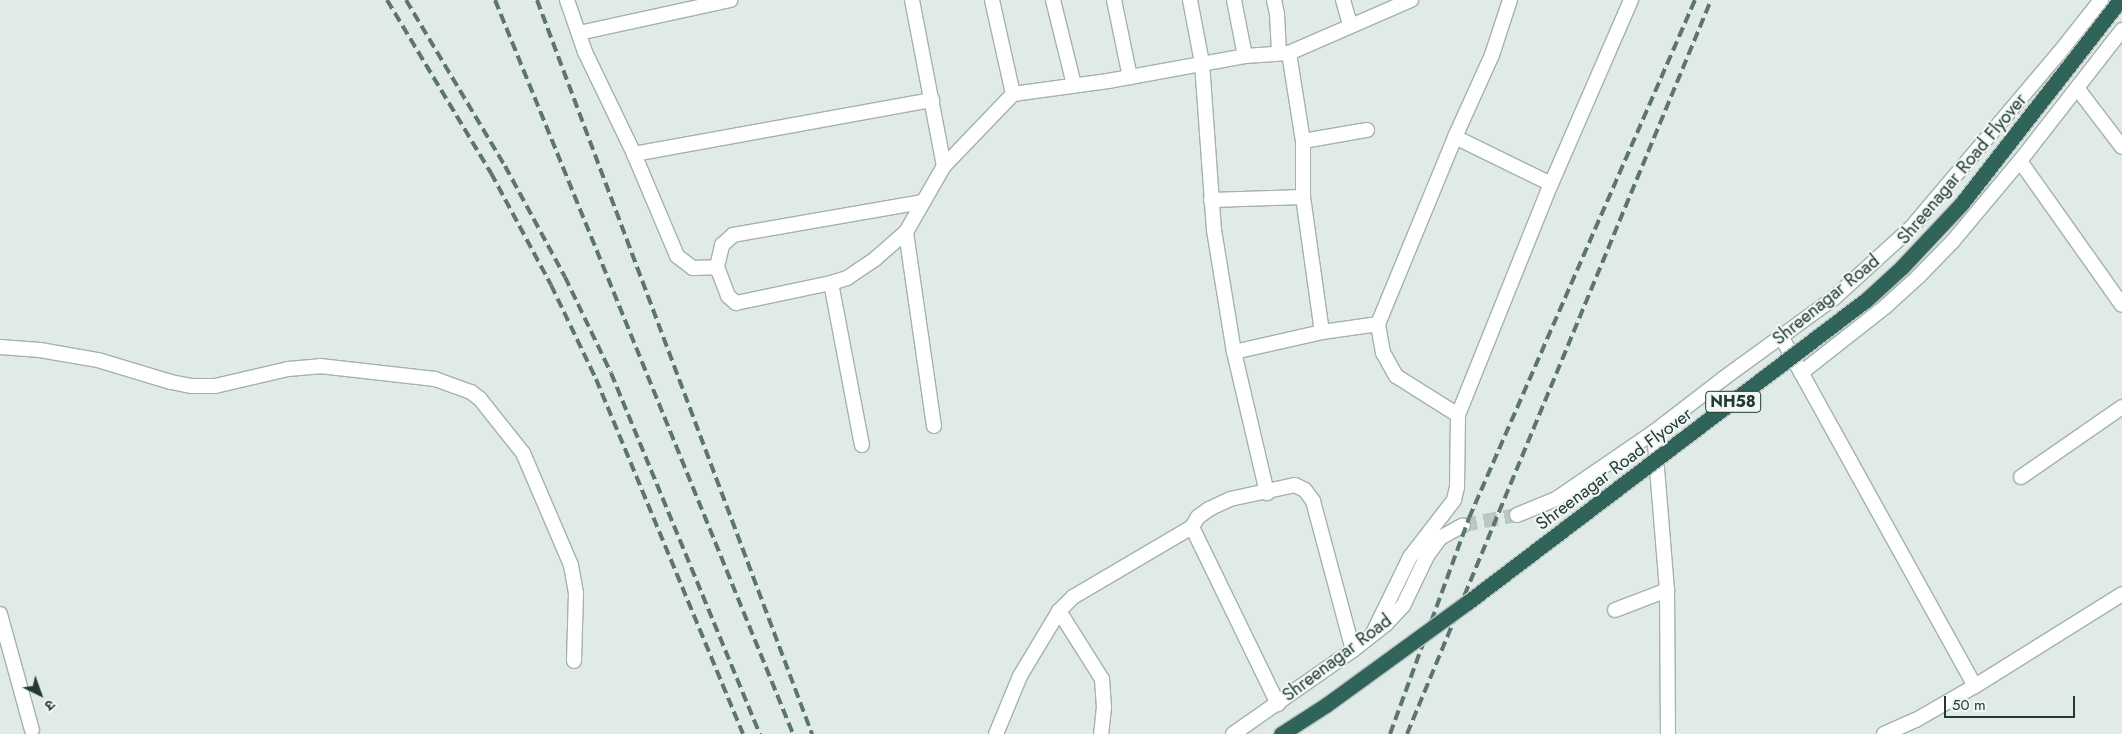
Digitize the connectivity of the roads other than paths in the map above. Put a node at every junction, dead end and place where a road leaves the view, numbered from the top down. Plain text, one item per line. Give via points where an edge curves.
1 (567, 0) edge
2 (730, 0) edge
3 (912, 0) edge
4 (992, 0) edge
5 (1053, 0) edge
6 (1114, 0) edge
7 (1190, 0) edge
8 (1234, 0) edge
9 (1274, 0) edge
10 (1343, 0) edge
11 (1411, 0) edge
12 (1510, 0) edge
13 (2101, 0) edge
14 (2120, 0) edge
15 (1629, 1) edge
16 (1350, 25) junction
17 (2122, 30) edge
18 (579, 33) junction
19 (1284, 53) junction
20 (1245, 56) junction
21 (1202, 62) junction
22 (1130, 77) junction
23 (1074, 85) junction
24 (2077, 88) junction
25 (1013, 94) junction
26 (932, 100) junction
27 (1367, 130) dead end
28 (1455, 137) junction
29 (1303, 141) junction
30 (2122, 147) edge
31 (634, 154) junction
32 (2020, 161) junction
33 (944, 166) junction
34 (1551, 184) junction
35 (1303, 197) junction
36 (1211, 200) junction
37 (924, 202) junction
38 (906, 232) junction
39 (717, 267) junction
40 (831, 283) junction
41 (2122, 305) edge
42 (1378, 324) junction
43 (1322, 332) junction
44 (1782, 338) junction
45 (0, 348) edge
46 (1234, 352) junction
47 (1802, 373) junction
48 (2122, 407) edge
49 (1458, 415) junction
50 (934, 426) dead end
51 (1654, 432) junction
52 (862, 445) dead end
53 (2021, 477) dead end
54 (1267, 492) junction
55 (1517, 515) tunnel mouth
56 (1463, 525) tunnel mouth
57 (1192, 527) junction
58 (1668, 590) junction
59 (2120, 600) edge
60 (1615, 610) dead end
61 (1059, 611) junction
62 (0, 614) edge
63 (1372, 635) junction
64 (1353, 650) junction
65 (574, 661) dead end
66 (1975, 686) junction
67 (1278, 704) junction
68 (32, 730) dead end
69 (996, 734) edge
70 (1101, 734) edge
71 (1233, 734) edge
72 (1281, 734) edge
73 (1668, 734) edge
74 (1884, 734) edge

1 - 18 street
2 - 18 street
3 - 26 street
4 - 25 street
5 - 23 street
6 - 22 street
7 - 21 street
8 - 20 street
9 - 19 street
10 - 16 street
11 - 16 street
12 - 28 street via 1492,55
13 - 44 street, Shreenagar Road via 1911,228 1834,298
14 - 72 highway, Shreenagar Road Flyover / NH58, bridge via 1962,203 1864,301 1468,602
15 - 34 street
16 - 19 street
17 - 24 street
18 - 31 street
19 - 20 street
19 - 29 street
20 - 21 street
21 - 22 street
21 - 36 street
22 - 23 street
23 - 25 street
24 - 30 street
24 - 32 street
25 - 33 street
26 - 31 street
26 - 33 street
27 - 29 street
28 - 34 street
28 - 42 street
29 - 35 street
31 - 39 street via 677,256 693,268
32 - 41 street
32 - 47 street via 1953,241 1918,277
33 - 37 street
34 - 49 street
35 - 36 street
35 - 43 street
36 - 46 street
37 - 38 street
37 - 39 street via 733,235 722,245
38 - 40 street via 875,259 847,278
38 - 50 street
39 - 40 street via 728,296 736,302
40 - 52 street
42 - 43 street
42 - 49 street via 1383,353 1396,376
43 - 46 street
44 - 47 street
44 - 51 street, Shreenagar Road
45 - 65 street via 40,350 98,360 191,386 215,386 288,369 320,366 435,378 471,392 523,453 571,565 576,593
46 - 54 street
47 - 66 street
48 - 53 street
49 - 63 street via 1454,500 1410,557
51 - 55 street, Shreenagar Road via 1556,499
51 - 58 street
54 - 57 street via 1230,498 1198,517
54 - 64 street via 1296,485 1305,490 1313,501
56 - 63 street, Shreenagar Road via 1440,538 1427,556 1403,606
57 - 61 street via 1073,596
57 - 67 street
58 - 60 street
58 - 73 street
59 - 66 street
61 - 69 street via 1020,676
61 - 70 street via 1102,678 1104,707
62 - 68 street
63 - 64 street, Shreenagar Road
64 - 67 street, Shreenagar Road
66 - 74 street via 1916,720
67 - 71 street, Shreenagar Road

